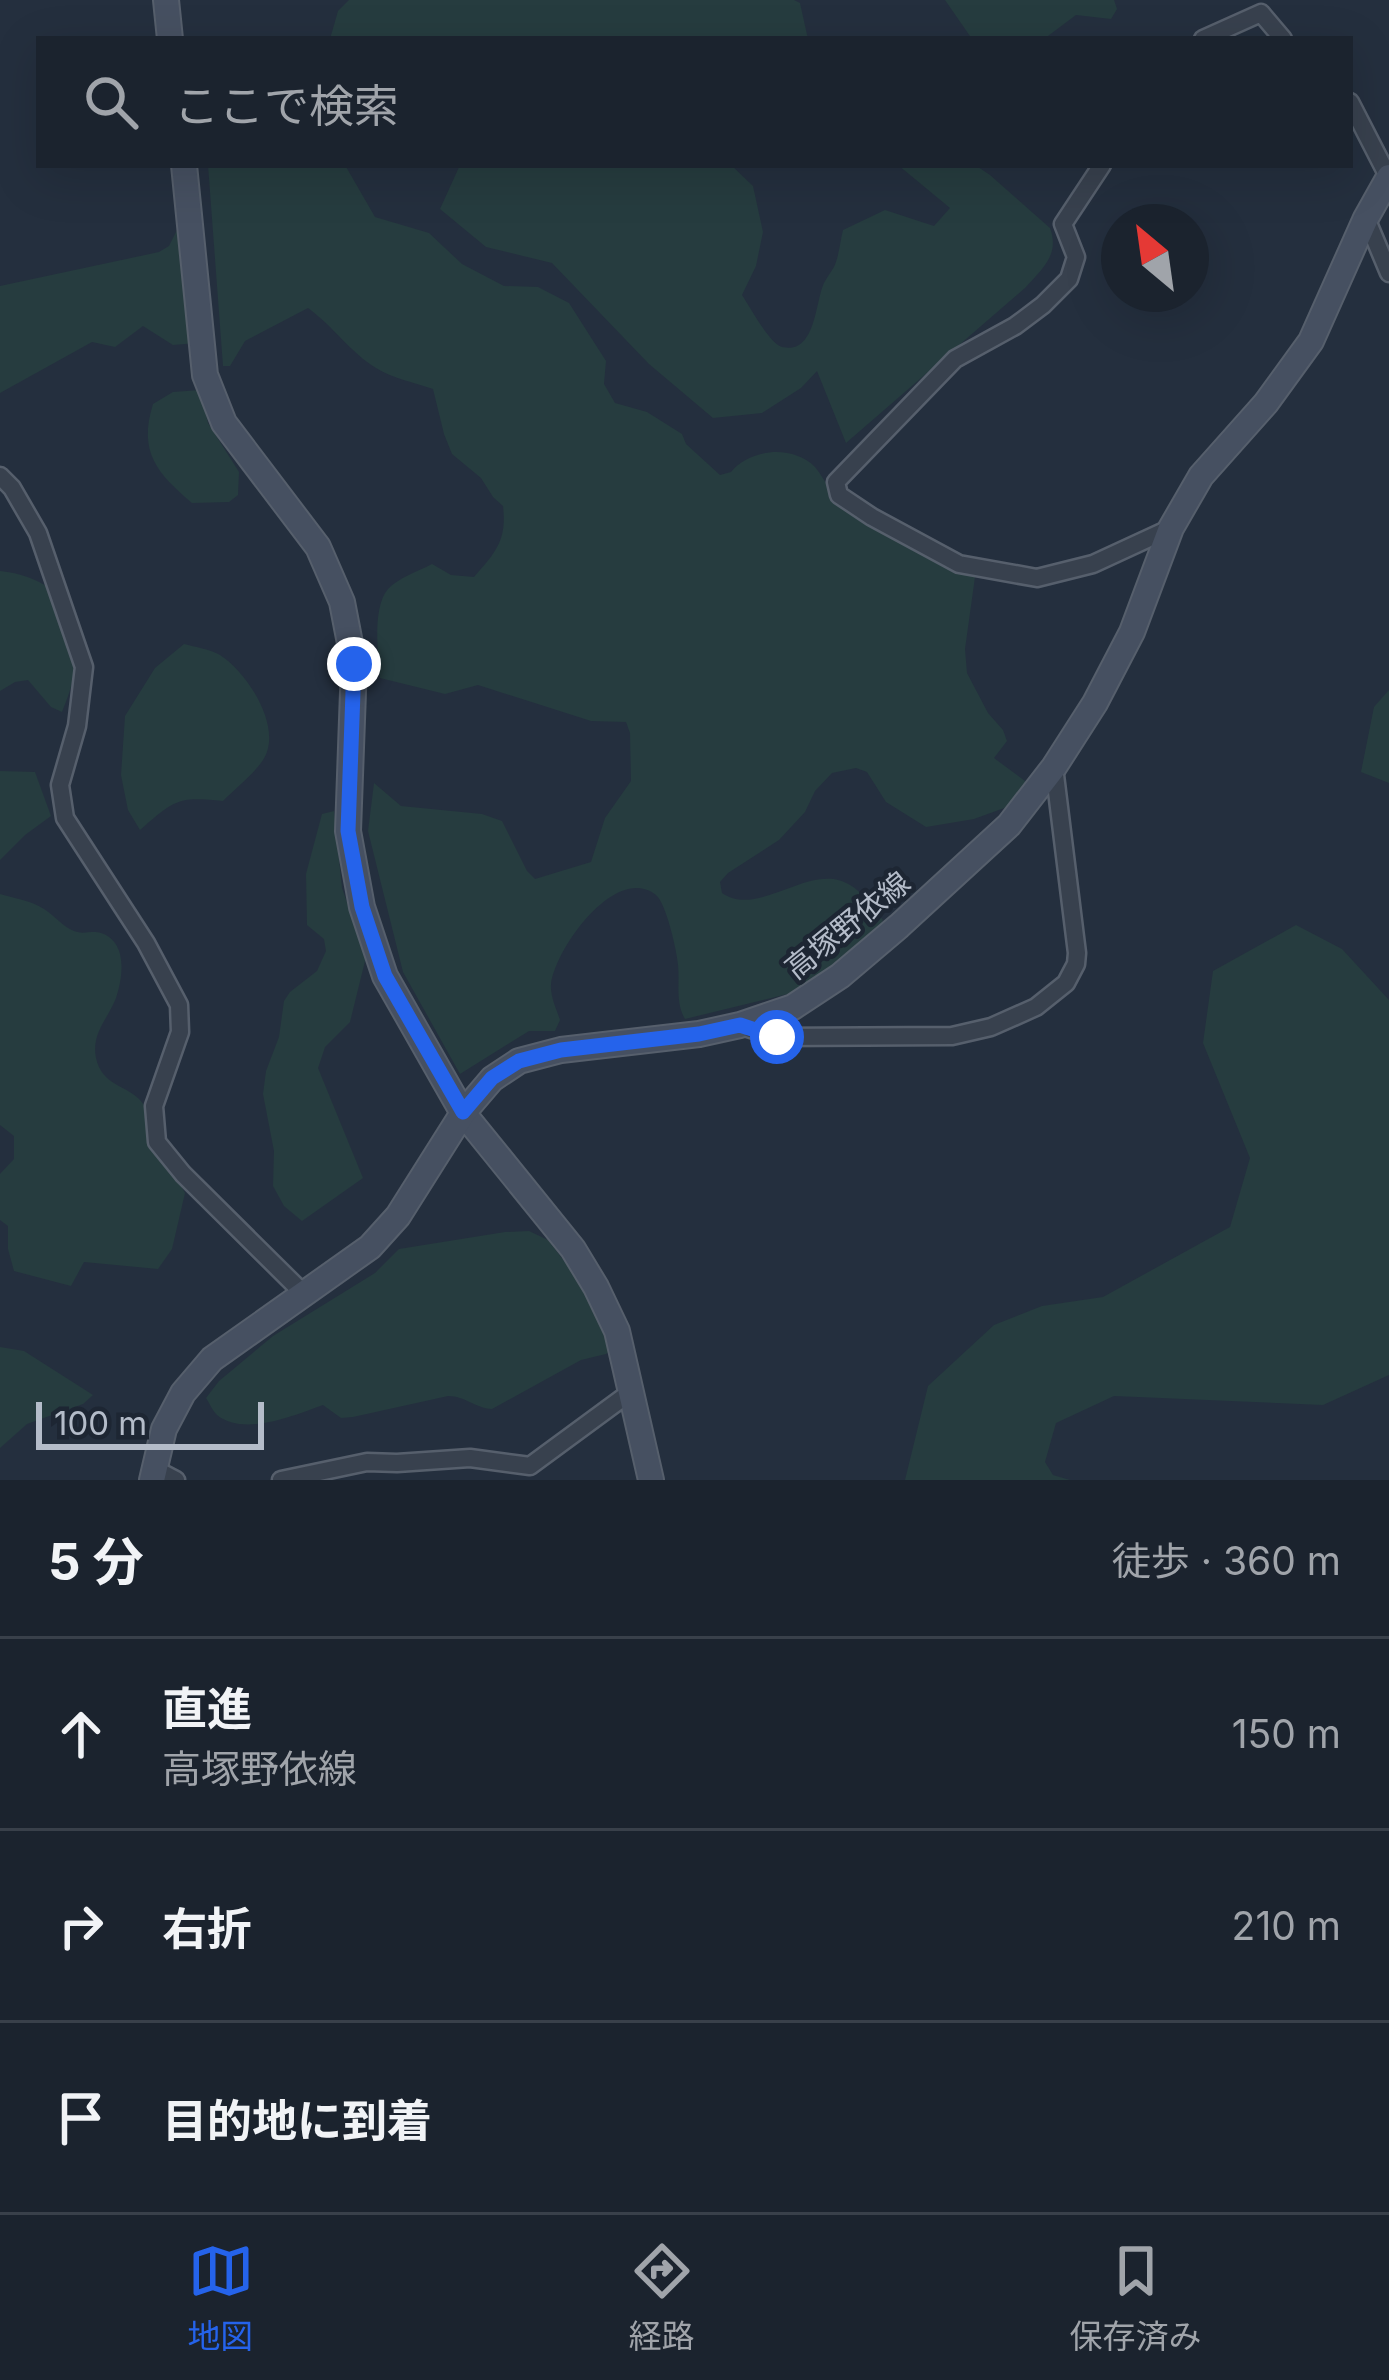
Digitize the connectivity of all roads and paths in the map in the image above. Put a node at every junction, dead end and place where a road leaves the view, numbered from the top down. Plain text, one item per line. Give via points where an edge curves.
1 (166, 0) edge
2 (170, 36) edge
3 (1209, 36) edge
4 (1280, 36) edge
5 (1353, 108) edge
6 (184, 168) edge
7 (1100, 168) edge
8 (1389, 178) edge
9 (1366, 218) junction
10 (1389, 273) edge
11 (0, 476) edge
12 (1171, 529) junction
13 (1054, 767) junction
14 (740, 1025) junction
15 (463, 1112) junction
16 (304, 1294) junction
17 (632, 1391) junction
18 (161, 1476) edge
19 (281, 1480) edge
20 (651, 1480) edge

1 - 2 main road
3 - 4 street via 1261,13
5 - 8 street
6 - 15 main road via 205,375 224,423 318,547 342,602 354,664 348,831 362,907 385,976
7 - 12 street via 1063,224 1076,257 1069,279 1015,326 956,359 836,482 856,507 959,564 1037,578 1093,564
8 - 9 main road, 高塚野依線
9 - 10 street
9 - 12 main road, 高塚野依線 via 1312,341 1201,476
11 - 16 street via 38,533 84,667 60,784 65,818 179,1005 180,1032 154,1106 157,1142
12 - 13 main road, 高塚野依線 via 1132,632
13 - 14 main road, 高塚野依線 via 1009,826 840,976 793,1006
13 - 14 street via 1077,952 1056,993 991,1027 952,1036 777,1037
14 - 15 main road, 高塚野依線 via 519,1061
15 - 16 main road, 高塚野依線 via 398,1216
15 - 17 main road via 573,1249 617,1331
16 - 18 main road, 高塚野依線 via 212,1359 183,1393 164,1429
17 - 19 street via 530,1466 470,1458 367,1462
17 - 20 main road

